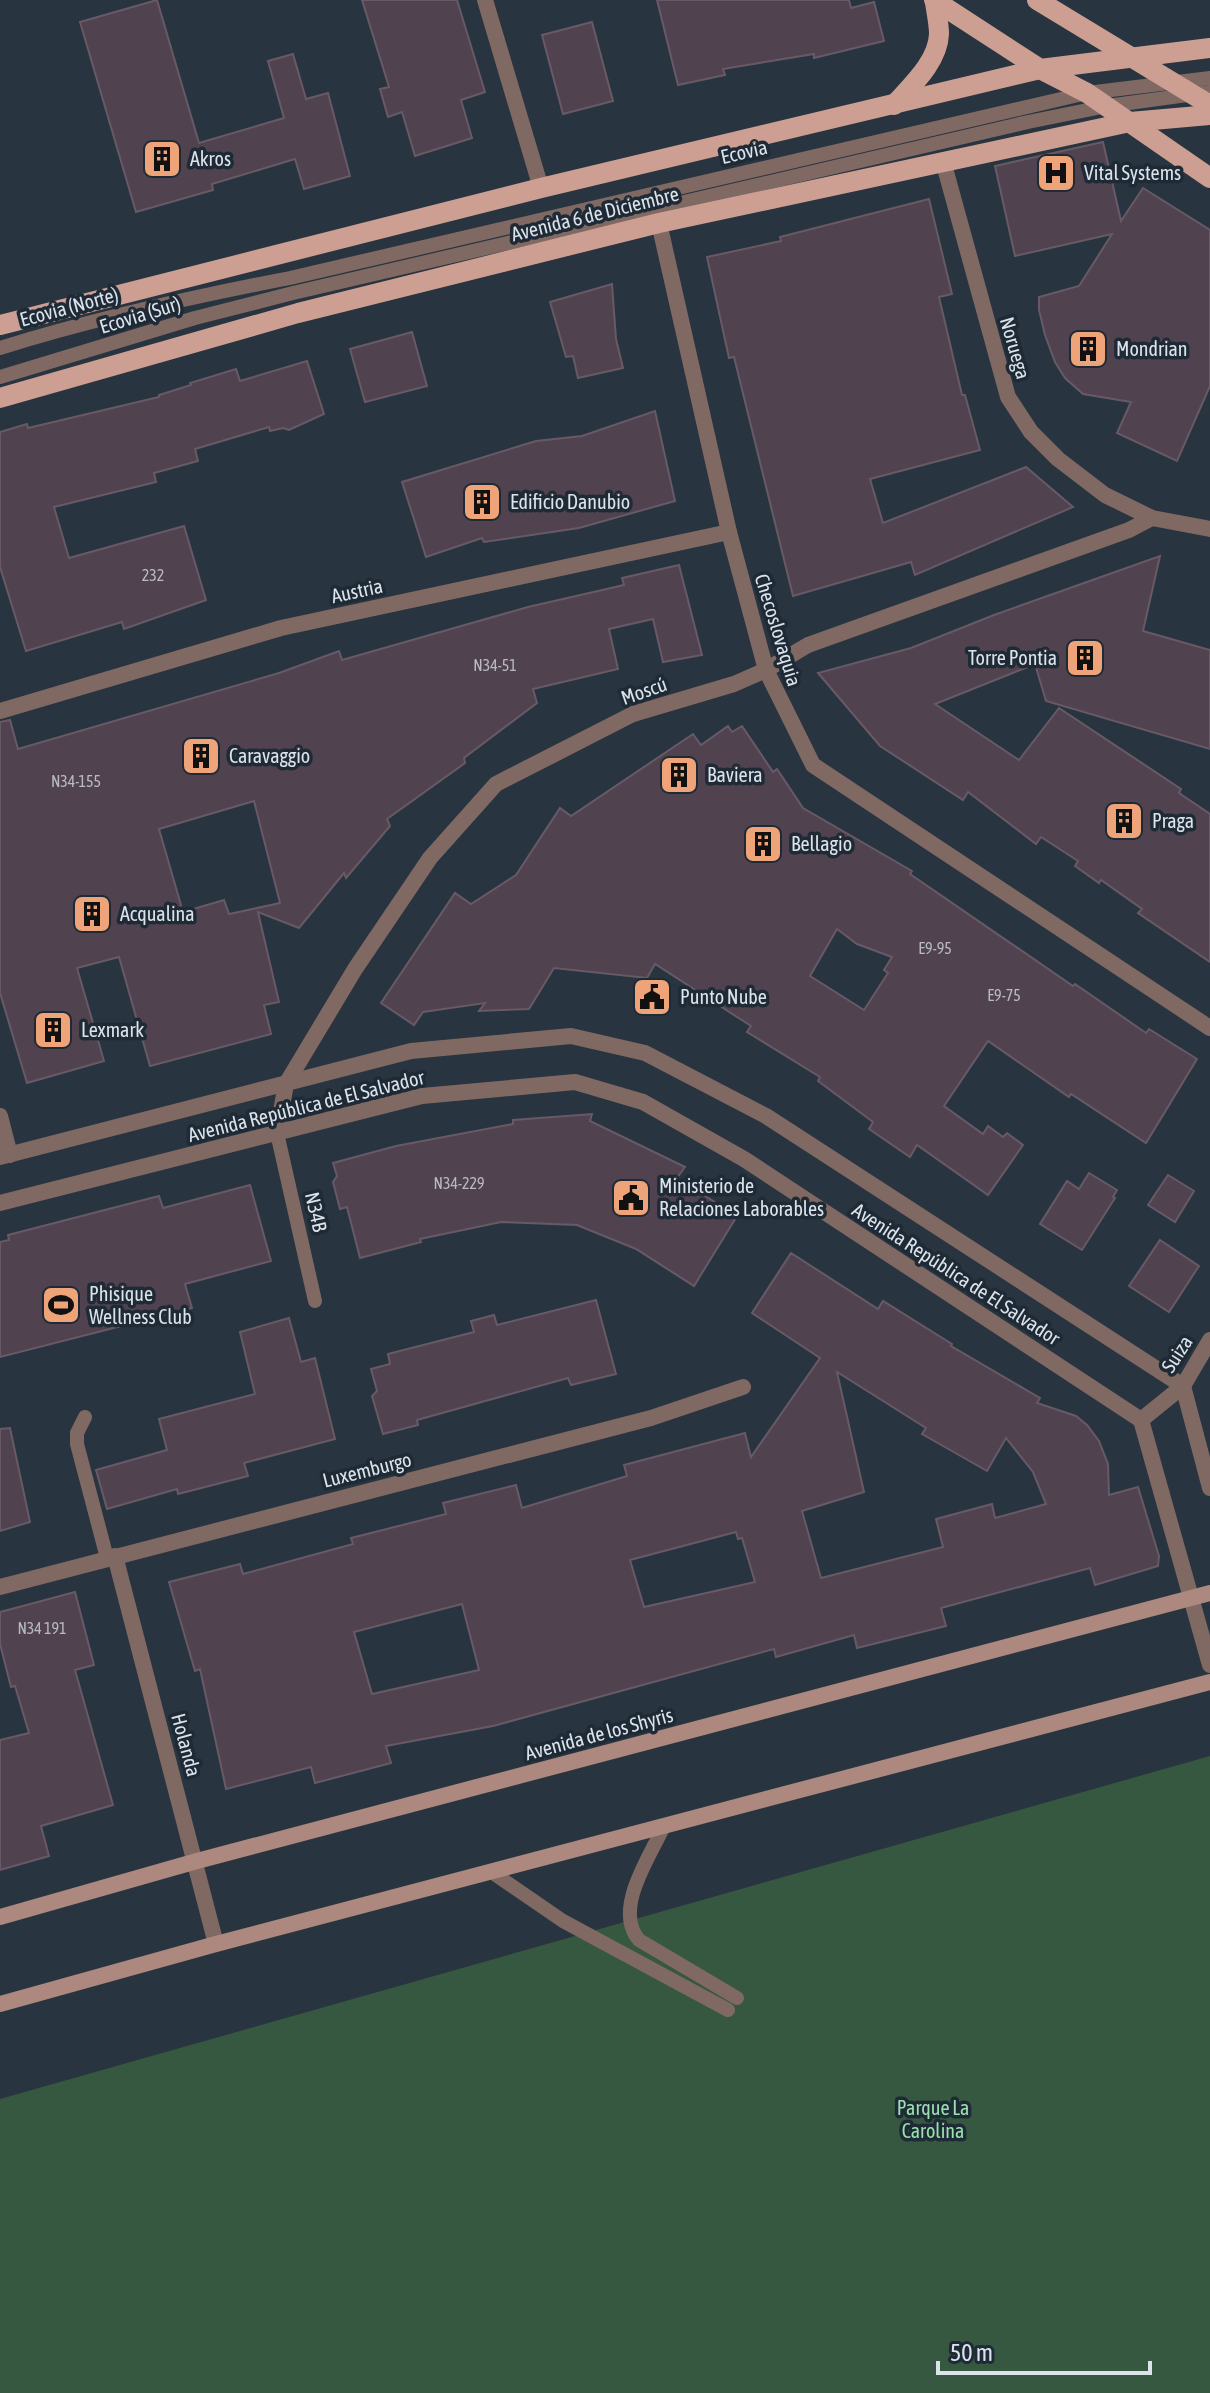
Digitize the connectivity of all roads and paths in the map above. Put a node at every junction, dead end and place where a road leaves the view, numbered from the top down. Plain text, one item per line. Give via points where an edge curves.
1 (485, 0) edge
2 (934, 0) edge
3 (1037, 0) edge
4 (1210, 48) edge
5 (1127, 57) junction
6 (1040, 69) junction
7 (1210, 78) edge
8 (1169, 81) junction
9 (1087, 93) junction
10 (1200, 93) edge
11 (894, 105) junction
12 (1210, 105) edge
13 (1107, 106) junction
14 (1210, 115) edge
15 (1130, 122) junction
16 (943, 161) junction
17 (1210, 178) edge
18 (541, 188) junction
19 (659, 223) junction
20 (291, 285) junction
21 (0, 325) edge
22 (0, 348) edge
23 (0, 377) edge
24 (0, 398) edge
25 (1152, 518) junction
26 (1210, 529) edge
27 (729, 532) junction
28 (766, 670) junction
29 (0, 711) edge
30 (1210, 1028) edge
31 (286, 1084) junction
32 (0, 1116) edge
33 (277, 1133) junction
34 (5, 1156) edge
35 (0, 1203) edge
36 (315, 1301) dead end
37 (1210, 1340) edge
38 (1183, 1386) junction
39 (743, 1387) dead end
40 (85, 1417) dead end
41 (1141, 1420) junction
42 (1210, 1488) edge
43 (111, 1557) junction
44 (0, 1587) edge
45 (1210, 1593) edge
46 (1192, 1599) junction
47 (1210, 1665) edge
48 (1210, 1682) edge
49 (663, 1828) junction
50 (197, 1861) junction
51 (493, 1873) junction
52 (0, 1917) edge
53 (216, 1944) junction
54 (0, 2004) edge

1 - 18 street
2 - 6 main road
2 - 11 main road via 936,45 928,64
3 - 5 main road
4 - 5 main road, Avenida 6 de Diciembre
5 - 6 main road, Avenida 6 de Diciembre
5 - 8 main road
6 - 9 main road
6 - 11 main road, Avenida 6 de Diciembre
7 - 8 lane, Ecovia
8 - 9 lane, Ecovia
8 - 10 main road
9 - 13 main road
9 - 20 lane, Ecovia
10 - 12 main road
10 - 13 lane, Ecovia
11 - 18 main road, Avenida 6 de Diciembre
13 - 15 main road
13 - 20 lane, Ecovia
14 - 15 main road, Avenida 6 de Diciembre
15 - 16 main road, Avenida 6 de Diciembre
15 - 17 main road
16 - 19 main road, Avenida 6 de Diciembre
16 - 25 street, Noruega via 1008,397 1031,432 1058,459 1105,495
18 - 21 main road, Avenida 6 de Diciembre
19 - 24 main road, Avenida 6 de Diciembre via 298,313
19 - 27 street, Checoslovaquia
20 - 22 lane, Ecovia (Norte) via 140,309
20 - 23 lane, Ecovia (Sur)
25 - 26 street, Noruega
25 - 28 street, Moscú via 808,645
27 - 28 street, Checoslovaquia
27 - 29 street, Austria via 281,628
28 - 30 street, Checoslovaquia via 813,765
28 - 31 street, Moscú via 633,714 496,784 430,858
31 - 33 street
31 - 34 street, Avenida República de El Salvador
31 - 38 street, Avenida República de El Salvador via 411,1051 571,1036 645,1053 766,1116
32 - 34 street
33 - 35 street, Avenida República de El Salvador
33 - 36 lane, N34B
33 - 41 street, Avenida República de El Salvador via 422,1096 575,1082 643,1102 744,1159
37 - 38 street, Suiza
38 - 41 street, Suiza
38 - 42 street
39 - 43 street, Luxemburgo via 651,1418
40 - 43 lane via 77,1444
41 - 46 street
43 - 44 street, Luxemburgo
43 - 50 street, Holanda
45 - 46 main road, Avenida de los Shyris
46 - 47 street
46 - 50 main road, Avenida de los Shyris
48 - 49 main road
49 - 51 main road
49 - 51 lane via 632,1899 632,1932 732,2004 563,1921
50 - 52 main road, Avenida de los Shyris
50 - 53 street, Holanda
51 - 53 main road
53 - 54 main road

